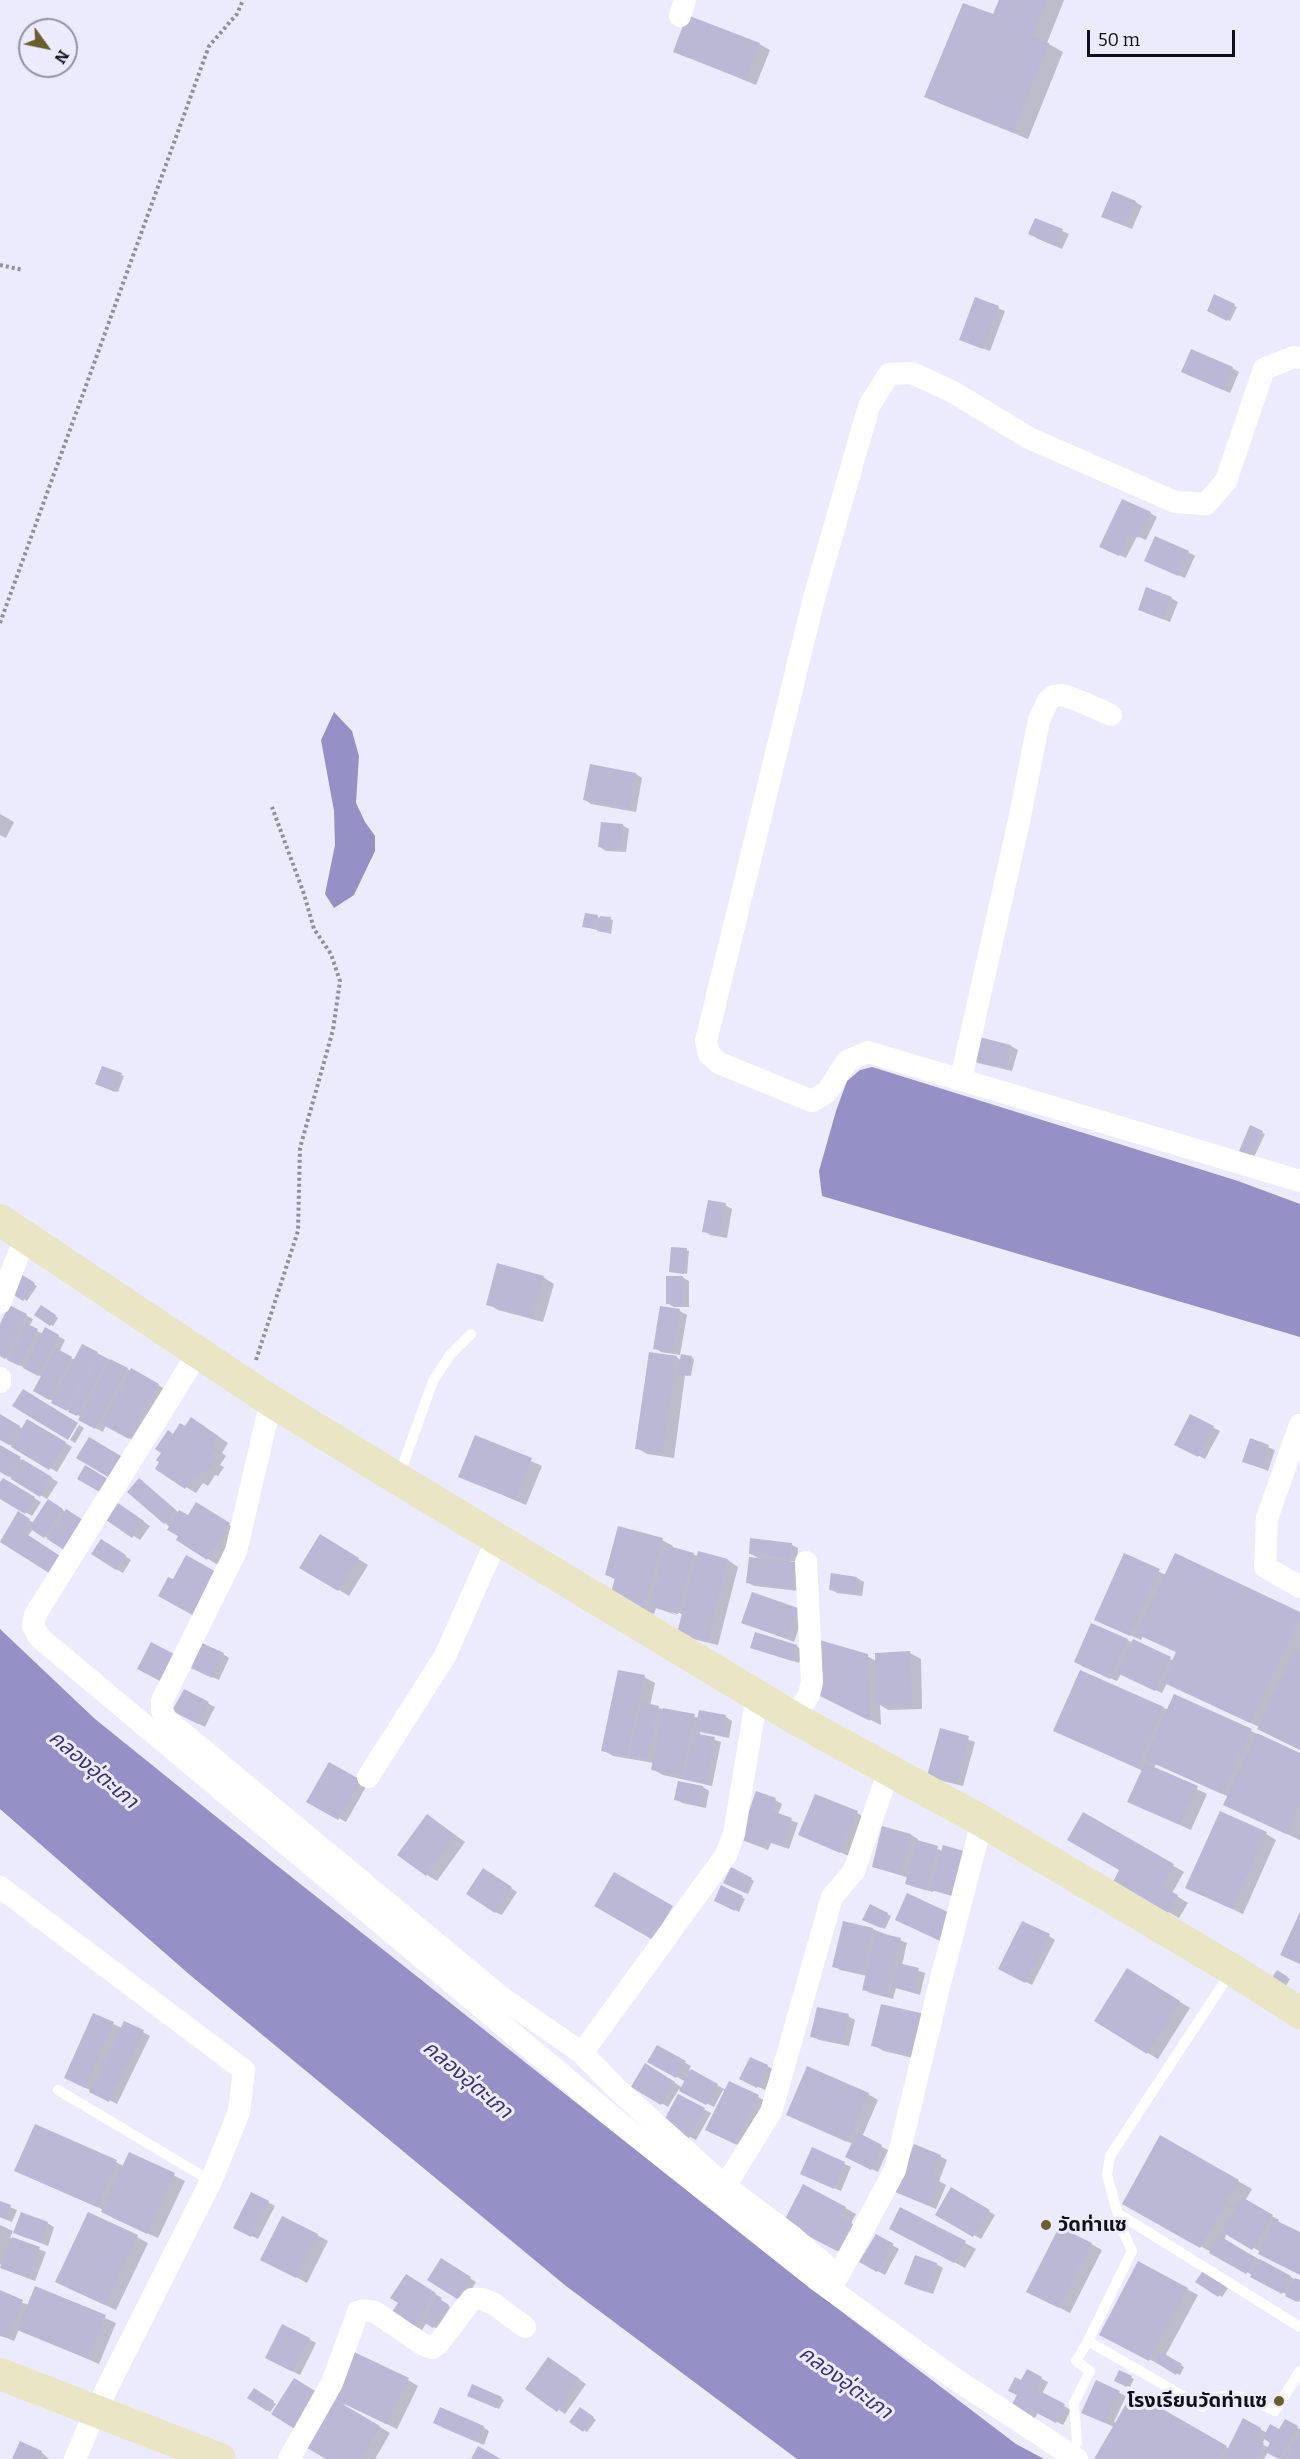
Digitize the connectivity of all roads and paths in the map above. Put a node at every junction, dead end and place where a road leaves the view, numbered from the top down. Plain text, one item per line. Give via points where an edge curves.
1 (243, 0) edge
2 (0, 265) edge
3 (23, 270) dead end
4 (1300, 358) edge
5 (0, 623) edge
6 (1111, 715) dead end
7 (272, 807) dead end
8 (961, 1080) junction
9 (1300, 1181) edge
10 (12, 1228) edge
11 (0, 1302) edge
12 (471, 1334) dead end
13 (198, 1353) junction
14 (259, 1393) junction
15 (1300, 1425) edge
16 (398, 1479) junction
17 (497, 1539) junction
18 (806, 1562) dead end
19 (1300, 1587) edge
20 (757, 1696) junction
21 (794, 1718) junction
22 (888, 1770) junction
23 (368, 1777) dead end
24 (982, 1821) junction
25 (0, 1887) edge
26 (1233, 1970) junction
27 (1300, 2013) edge
28 (582, 2053) junction
29 (58, 2090) dead end
30 (211, 2181) junction
31 (725, 2186) junction
32 (1119, 2214) junction
33 (525, 2327) dead end
34 (1300, 2327) edge
35 (1088, 2341) junction
36 (1300, 2371) edge
37 (0, 2374) edge
38 (95, 2412) junction
39 (1077, 2451) edge
40 (75, 2459) edge
41 (220, 2459) edge
42 (289, 2459) edge

1 - 5 path via 237,14 209,46
2 - 3 path
4 - 8 street via 1264,369 1226,480 1206,504 1175,502 1029,438 953,392 912,373 889,374 869,406 814,598 706,1041 709,1054 719,1063 812,1101 827,1092 847,1061 868,1052
6 - 8 street via 1062,695 1048,701 1038,720 1020,821
7 - 14 path via 314,928 331,954 340,981 333,1030 300,1148 298,1231
8 - 9 street
10 - 11 street
10 - 13 street
12 - 16 lane via 450,1355 433,1381
13 - 14 street
13 - 39 street via 35,1615 33,1626 40,1638 610,2115 816,2278 955,2379
14 - 16 street
14 - 28 street via 236,1551 162,1701 162,1711 167,1720 501,1997
15 - 19 street via 1267,1518 1265,1568
16 - 17 street
17 - 20 street
17 - 23 street via 445,1656
18 - 21 street via 812,1683
20 - 21 street
20 - 28 street via 734,1834 726,1855
21 - 22 street
22 - 24 street
22 - 31 street via 854,1870 832,1898 771,2112
24 - 26 street
24 - 31 street via 896,2170 838,2276
25 - 30 street via 244,2070 238,2112
26 - 27 street
26 - 32 lane via 1110,2156 1107,2175
28 - 31 street
29 - 30 lane
30 - 38 street
32 - 34 lane
32 - 35 lane via 1132,2251
33 - 42 street via 494,2304 472,2299 432,2348 375,2312 358,2312 332,2383
35 - 36 lane via 1202,2407 1214,2397 1234,2395 1275,2411
35 - 39 lane via 1076,2361 1090,2371 1074,2403
37 - 38 street
38 - 40 street
38 - 41 street

